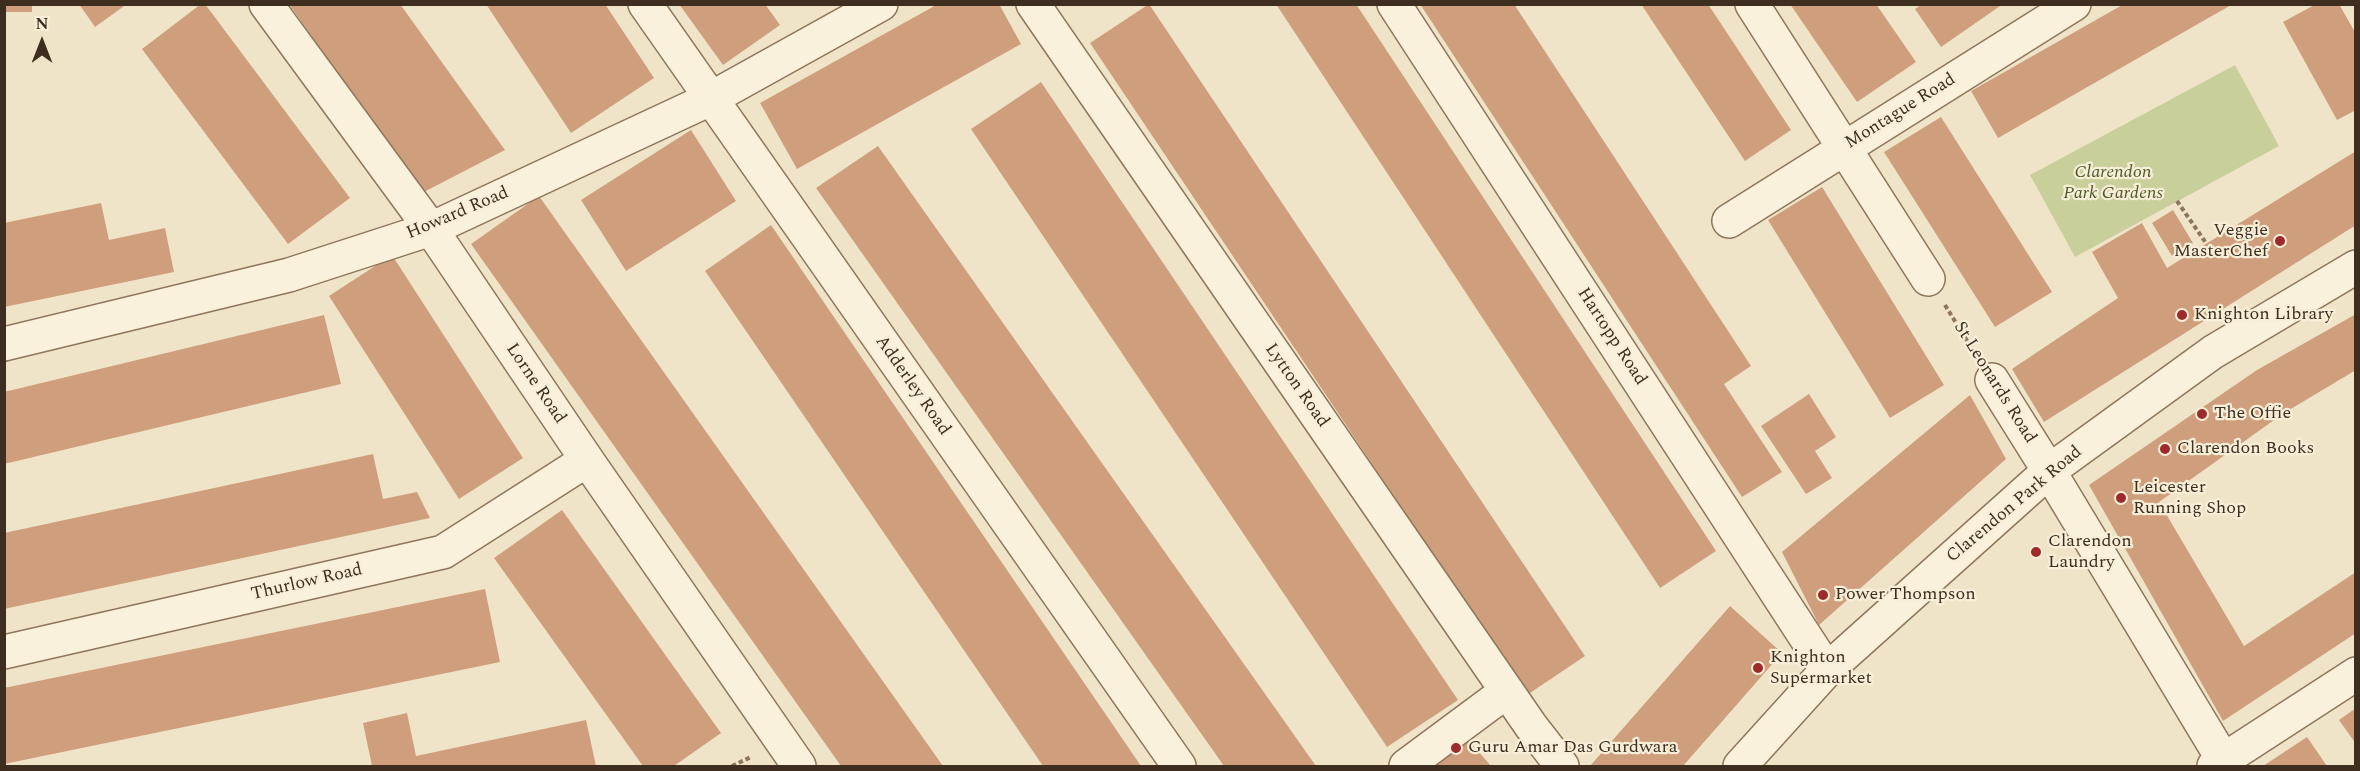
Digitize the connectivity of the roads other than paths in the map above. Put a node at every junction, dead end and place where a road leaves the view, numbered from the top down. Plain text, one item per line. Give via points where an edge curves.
1 (266, 4) edge
2 (645, 4) edge
3 (881, 4) edge
4 (1033, 4) edge
5 (1394, 4) edge
6 (1752, 4) edge
7 (2065, 7) edge
8 (710, 99) junction
9 (1845, 148) junction
10 (1729, 222) dead end
11 (431, 230) junction
12 (2355, 267) edge
13 (1928, 279) road end
14 (4, 344) edge
15 (1992, 380) road end
16 (587, 460) junction
17 (2049, 471) junction
18 (4, 652) edge
19 (1827, 670) junction
20 (2355, 674) edge
21 (1507, 691) junction
22 (2222, 765) edge
23 (800, 766) edge
24 (1179, 766) edge
25 (1406, 766) edge
26 (1562, 766) edge
27 (1740, 766) edge

1 - 11 street, Lorne Road
2 - 8 street, Adderley Road
3 - 8 street, Howard Road
4 - 21 street, Lytton Road
5 - 19 street, Hartopp Road
6 - 9 street
7 - 9 street, Montague Road
8 - 11 street, Howard Road
8 - 24 street, Adderley Road
9 - 10 street, Montague Road
9 - 13 street
11 - 14 street, Howard Road via 289,275
11 - 16 street, Lorne Road
12 - 17 street, Clarendon Park Road via 2213,352
15 - 17 street, St Leonards Road
16 - 18 street, Thurlow Road via 443,552
16 - 23 street, Lorne Road
17 - 19 street, Clarendon Park Road
17 - 22 street, St Leonards Road
19 - 27 street, Clarendon Park Road
20 - 22 street
21 - 25 street
21 - 26 street, Lytton Road

